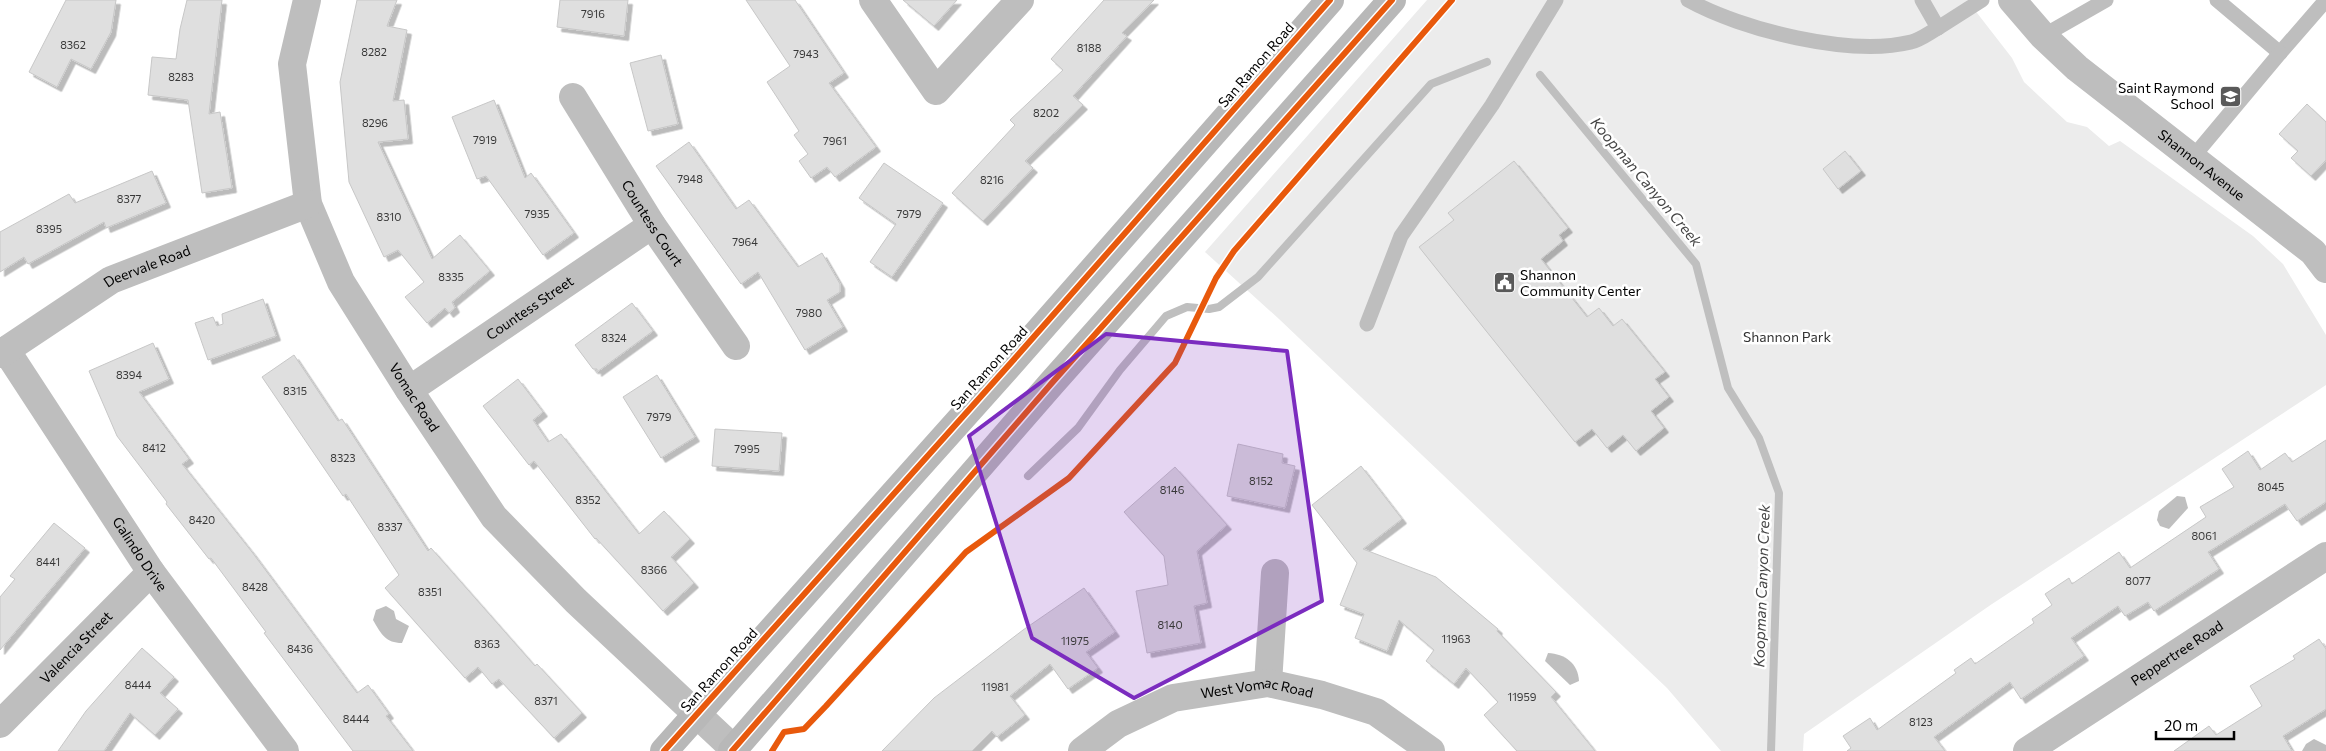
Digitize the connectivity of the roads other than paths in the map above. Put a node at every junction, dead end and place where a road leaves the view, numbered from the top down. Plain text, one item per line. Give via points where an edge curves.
1 (307, 0) edge
2 (873, 0) edge
3 (1020, 0) edge
4 (1330, 0) edge
5 (1392, 0) edge
6 (1556, 0) edge
7 (1688, 0) edge
8 (1922, 0) edge
9 (1982, 0) edge
10 (2012, 0) edge
11 (2106, 0) edge
12 (2217, 0) edge
13 (2326, 0) edge
14 (1938, 28) junction
15 (2043, 36) junction
16 (2280, 53) junction
17 (573, 97) dead end
18 (2192, 157) junction
19 (308, 204) junction
20 (652, 225) junction
21 (2322, 253) edge
22 (1367, 324) dead end
23 (736, 346) dead end
24 (3, 352) edge
25 (409, 390) junction
26 (2326, 556) edge
27 (151, 572) junction
28 (1275, 573) dead end
29 (1268, 683) junction
30 (696, 714) junction
31 (0, 724) edge
32 (734, 750) edge
33 (284, 751) edge
34 (664, 751) edge
35 (1082, 751) edge
36 (1431, 751) edge
37 (2027, 751) edge

1 - 19 street, Vomac Road via 292,64
2 - 3 street via 936,90
4 - 30 main road, San Ramon Road
5 - 32 main road via 1044,391
6 - 22 lane via 1492,105 1401,236
7 - 14 lane via 1736,21 1838,45 1877,47 1912,42
8 - 14 lane
9 - 14 lane
10 - 15 street, Shannon Avenue
11 - 15 lane
12 - 16 lane
13 - 16 lane
15 - 18 street, Shannon Avenue via 2077,68
16 - 18 lane
17 - 20 street, Countess Court
18 - 21 street, Shannon Avenue
19 - 24 street, Deervale Road via 111,280
19 - 25 street, Vomac Road via 340,282
20 - 23 street, Countess Court
20 - 25 street, Countess Street
24 - 27 street, Galindo Drive
25 - 30 street, Vomac Road via 494,517 576,602
26 - 37 street, Peppertree Road
27 - 31 street, Valencia Street
27 - 33 street, Galindo Drive
28 - 29 street
29 - 35 street, West Vomac Road via 1173,698 1118,724
29 - 36 street, West Vomac Road via 1376,712
30 - 32 street
30 - 34 main road, San Ramon Road

